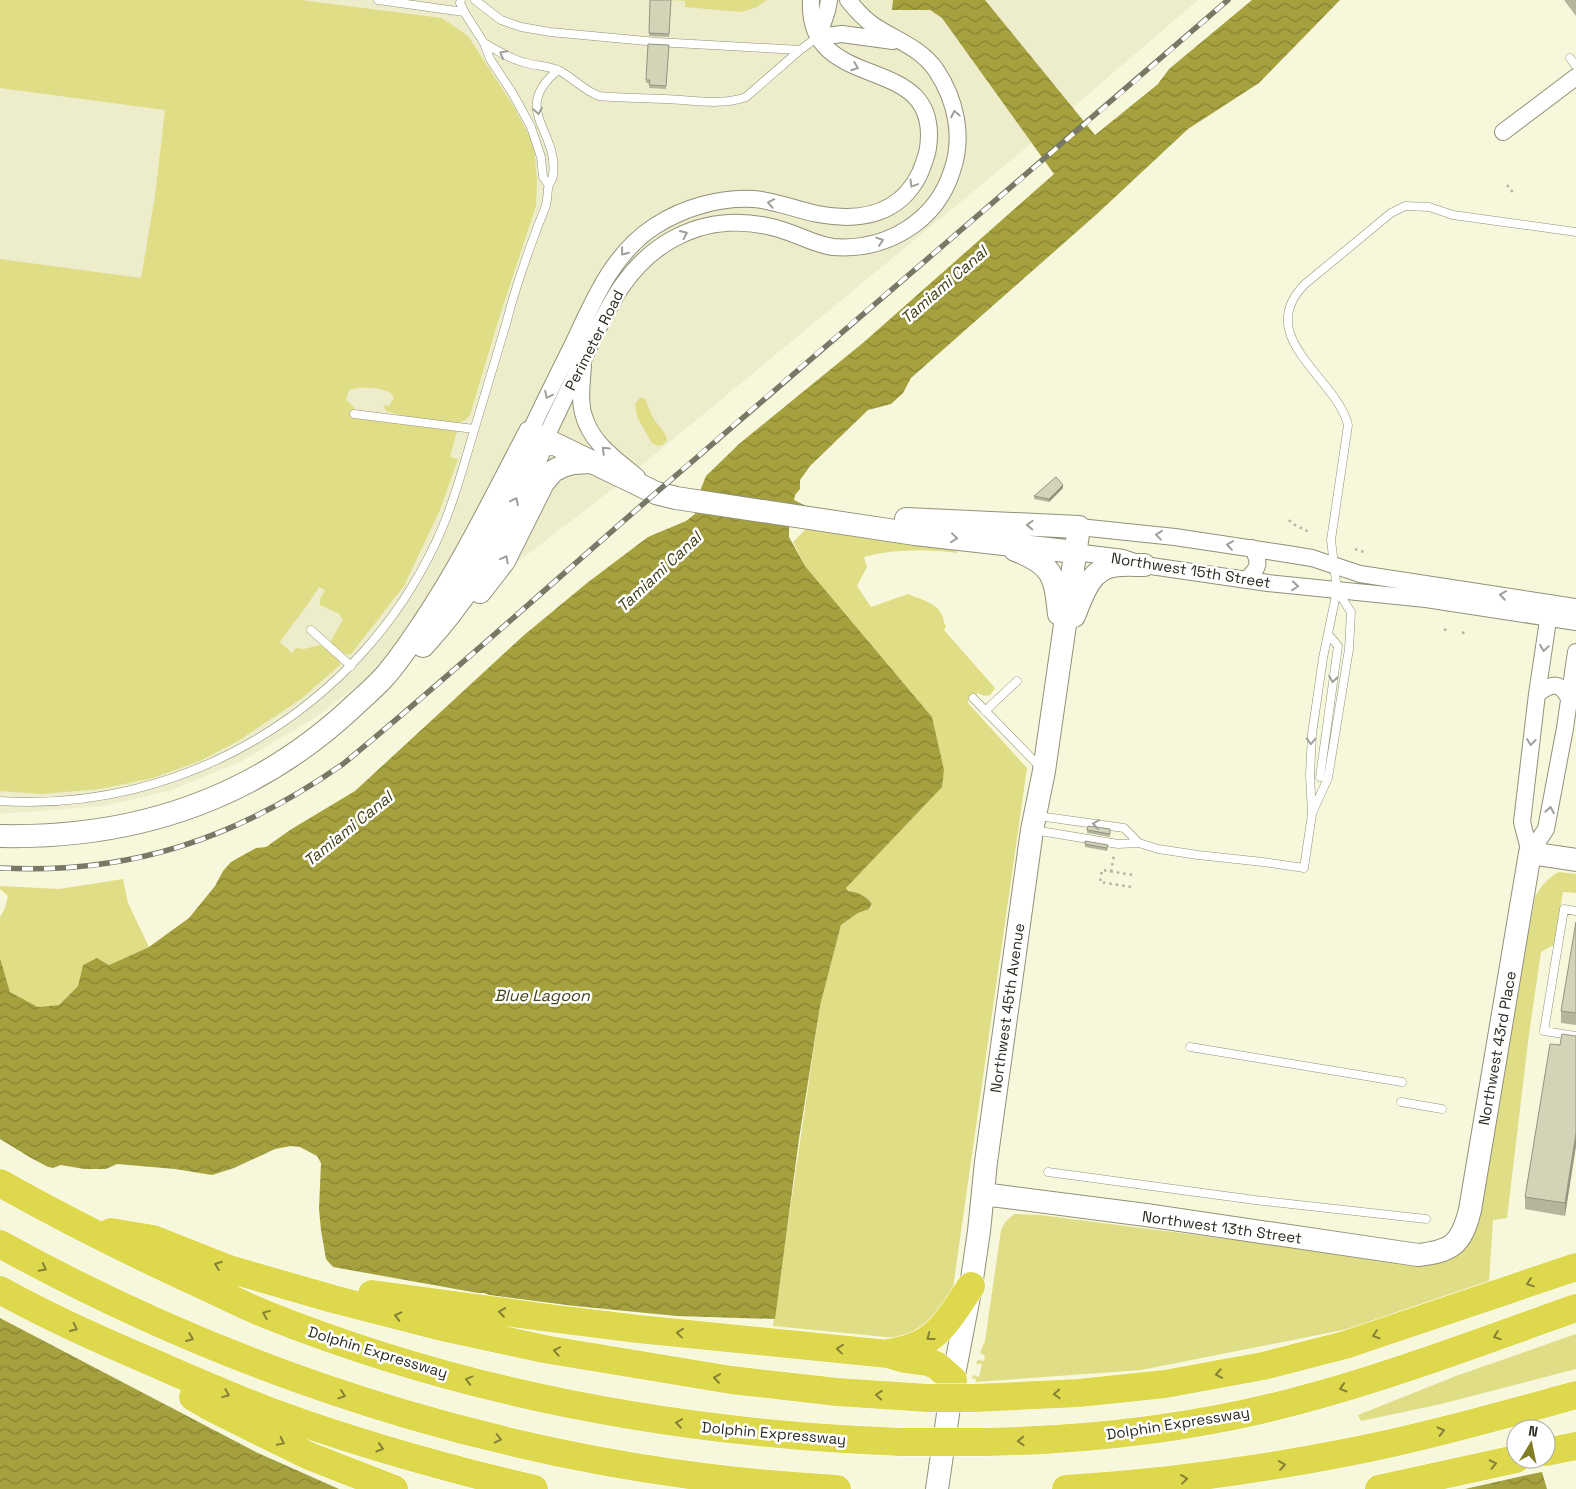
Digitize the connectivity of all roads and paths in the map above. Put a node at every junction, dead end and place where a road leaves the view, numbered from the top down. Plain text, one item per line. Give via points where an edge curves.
1 (378, 0) edge
2 (461, 0) edge
3 (475, 0) edge
4 (811, 0) edge
5 (829, 0) edge
6 (848, 0) edge
7 (464, 12) junction
8 (818, 37) junction
9 (484, 43) junction
10 (908, 44) junction
11 (800, 50) junction
12 (1570, 58) dead end
13 (1576, 66) edge
14 (558, 70) junction
15 (1576, 77) edge
16 (1503, 132) dead end
17 (1506, 185) dead end
18 (549, 186) junction
19 (1515, 194) dead end
20 (1576, 232) edge
21 (584, 358) junction
22 (354, 414) dead end
23 (474, 429) junction
24 (537, 436) junction
25 (590, 462) junction
26 (666, 496) junction
27 (805, 518) junction
28 (1289, 520) dead end
29 (1079, 527) junction
30 (1310, 533) dead end
31 (993, 542) junction
32 (1252, 548) junction
33 (1355, 549) dead end
34 (1075, 552) junction
35 (1367, 553) dead end
36 (1144, 565) junction
37 (1334, 565) junction
38 (1246, 580) junction
39 (1337, 590) junction
40 (1576, 607) edge
41 (1550, 610) junction
42 (1576, 622) edge
43 (1446, 625) dead end
44 (1464, 628) dead end
45 (311, 630) dead end
46 (1445, 631) dead end
47 (1328, 634) junction
48 (1463, 634) dead end
49 (424, 645) junction
50 (1062, 648) junction
51 (1576, 652) edge
52 (351, 666) junction
53 (385, 676) junction
54 (1017, 681) dead end
55 (1537, 694) junction
56 (973, 698) dead end
57 (1569, 698) junction
58 (984, 711) junction
59 (1044, 771) junction
60 (1320, 777) dead end
61 (0, 801) edge
62 (1312, 814) junction
63 (1034, 823) junction
64 (0, 836) edge
65 (1139, 843) junction
66 (1530, 853) junction
67 (1114, 856) dead end
68 (1576, 860) edge
69 (1111, 872) junction
70 (1133, 875) dead end
71 (1131, 887) dead end
72 (1576, 910) edge
73 (1576, 1036) edge
74 (1190, 1047) dead end
75 (1402, 1082) dead end
76 (1401, 1102) dead end
77 (1442, 1109) dead end
78 (1048, 1172) dead end
79 (0, 1183) edge
80 (983, 1194) junction
81 (1426, 1219) dead end
82 (81, 1227) junction
83 (1457, 1241) joint
84 (0, 1244) edge
85 (1576, 1267) edge
86 (281, 1285) junction
87 (971, 1286) junction
88 (0, 1290) edge
89 (1576, 1308) edge
90 (101, 1340) junction
91 (888, 1354) junction
92 (954, 1380) junction
93 (1576, 1395) edge
94 (1506, 1461) edge
95 (394, 1489) edge
96 (534, 1489) edge
97 (837, 1489) edge
98 (937, 1489) edge
99 (1066, 1489) edge
100 (1379, 1489) edge

1 - 7 lane
2 - 7 lane
3 - 11 lane via 501,20 550,32
4 - 8 street, Perimeter Road via 810,12
5 - 8 street
6 - 10 street, Perimeter Road via 872,24
7 - 9 lane
8 - 10 street via 858,35
8 - 11 lane
8 -> 24 street, Perimeter Road via 836,57 901,85 921,104 927,117 928,149 907,195 891,207 856,218 819,214 754,199 728,200 678,213 654,227 630,244 610,270
14 -> 9 lane via 517,61
9 - 18 lane via 490,59 532,127 543,177
21 -> 10 street, Perimeter Road via 611,302 631,274 656,250 692,230 749,222 821,245 865,246 896,236 925,217 948,183 958,147 958,127 946,86 924,56
11 - 14 lane via 746,97 728,101 599,96
12 - 13 lane
14 -> 18 lane via 541,87 536,100 552,160 553,177
15 - 16 street
17 - 19 path
18 - 23 lane
20 - 37 lane via 1461,216 1429,207 1404,206 1391,213 1300,290 1289,312 1291,337 1340,407 1348,425 1331,540
21 - 24 street, Perimeter Road
26 -> 21 street via 602,449 593,436 583,412
22 - 23 lane
23 - 52 lane via 449,511 426,563 396,611
24 - 25 street, Northwest 15th Street
49 -> 24 street, Perimeter Road via 456,606 488,556
24 - 53 street, Perimeter Road via 452,581
25 - 26 street, Northwest 15th Street
49 -> 25 street via 466,609 504,561 543,483 553,471 573,463
26 - 27 street, Northwest 15th Street
29 -> 27 street, Northwest 15th Street
27 -> 31 street, Northwest 15th Street
28 - 30 path
32 -> 29 street, Northwest 15th Street
29 - 34 street, Northwest 45th Avenue
31 - 34 street, Northwest 15th Street
31 - 50 street via 1035,558 1049,571 1055,585
32 - 37 street, Northwest 15th Street
32 - 38 street via 1258,558 1257,565 1255,572
33 - 35 path
34 - 36 street, Northwest 15th Street via 1124,558
34 - 50 street, Northwest 45th Avenue
36 - 38 street, Northwest 15th Street
36 - 50 street via 1114,566 1094,576 1082,595
37 - 39 lane
41 -> 37 street, Northwest 15th Street via 1360,574
38 -> 39 street, Northwest 15th Street
39 - 41 street, Northwest 15th Street
39 - 47 lane
39 - 62 lane via 1351,612 1349,649 1328,778
40 - 41 street, Northwest 15th Street
41 - 42 street, Northwest 15th Street
41 -> 55 street, Northwest 43rd Place
43 - 46 path
44 - 48 path
45 - 52 lane
47 -> 60 lane via 1338,646
47 -> 62 lane via 1312,734
49 - 53 street, Perimeter Road
50 - 59 street, Northwest 45th Avenue
51 - 57 street, Northwest 43rd Place
52 - 61 lane via 287,721 243,748 194,771 138,789 101,796 47,802
53 - 64 street, Perimeter Road via 306,746 213,799 155,819 107,830 49,836
54 - 58 lane
55 - 57 street via 1548,686 1555,686 1563,688
55 -> 66 street, Northwest 43rd Place via 1522,822
56 - 58 lane
66 -> 57 street, Northwest 43rd Place via 1546,830
58 - 59 lane
59 - 63 street, Northwest 45th Avenue
62 - 65 lane via 1304,868 1158,849
63 - 65 lane via 1118,844
65 -> 63 lane via 1124,828
63 - 80 street, Northwest 45th Avenue
66 - 68 street
66 - 83 street, Northwest 43rd Place via 1470,1210
67 - 69 path
69 - 70 path
69 - 71 path via 1102,870 1100,882
72 - 73 lane via 1564,909 1544,1031
74 - 75 lane
76 - 77 lane
78 - 81 lane
79 - 82 highway, Dolphin Expressway
80 - 83 street, Northwest 13th Street via 1418,1255 1440,1252
80 - 87 street, Northwest 45th Avenue
86 -> 82 highway via 220,1266 152,1239
89 -> 82 highway, Dolphin Expressway, bridge via 1363,1382 1256,1411 1180,1426 1058,1439 986,1442 902,1442 788,1436 679,1423 581,1406 499,1388 374,1353 263,1313
84 -> 97 highway via 84,1289 211,1347 337,1393 437,1424 653,1470
85 -> 86 highway, bridge via 1345,1345 1263,1366 1165,1384 1079,1393 974,1398 802,1389 623,1363 456,1330
91 -> 86 highway via 638,1329 348,1290
87 -> 91 highway via 934,1335 913,1347
87 - 92 street, Northwest 45th Avenue
88 -> 90 highway
90 -> 95 highway via 210,1407 309,1456
90 -> 96 highway via 227,1395 312,1426 422,1460
91 - 92 highway via 927,1362
92 - 98 street, Northwest 45th Avenue
99 -> 93 highway via 1174,1480 1300,1462 1439,1432
100 -> 94 highway

